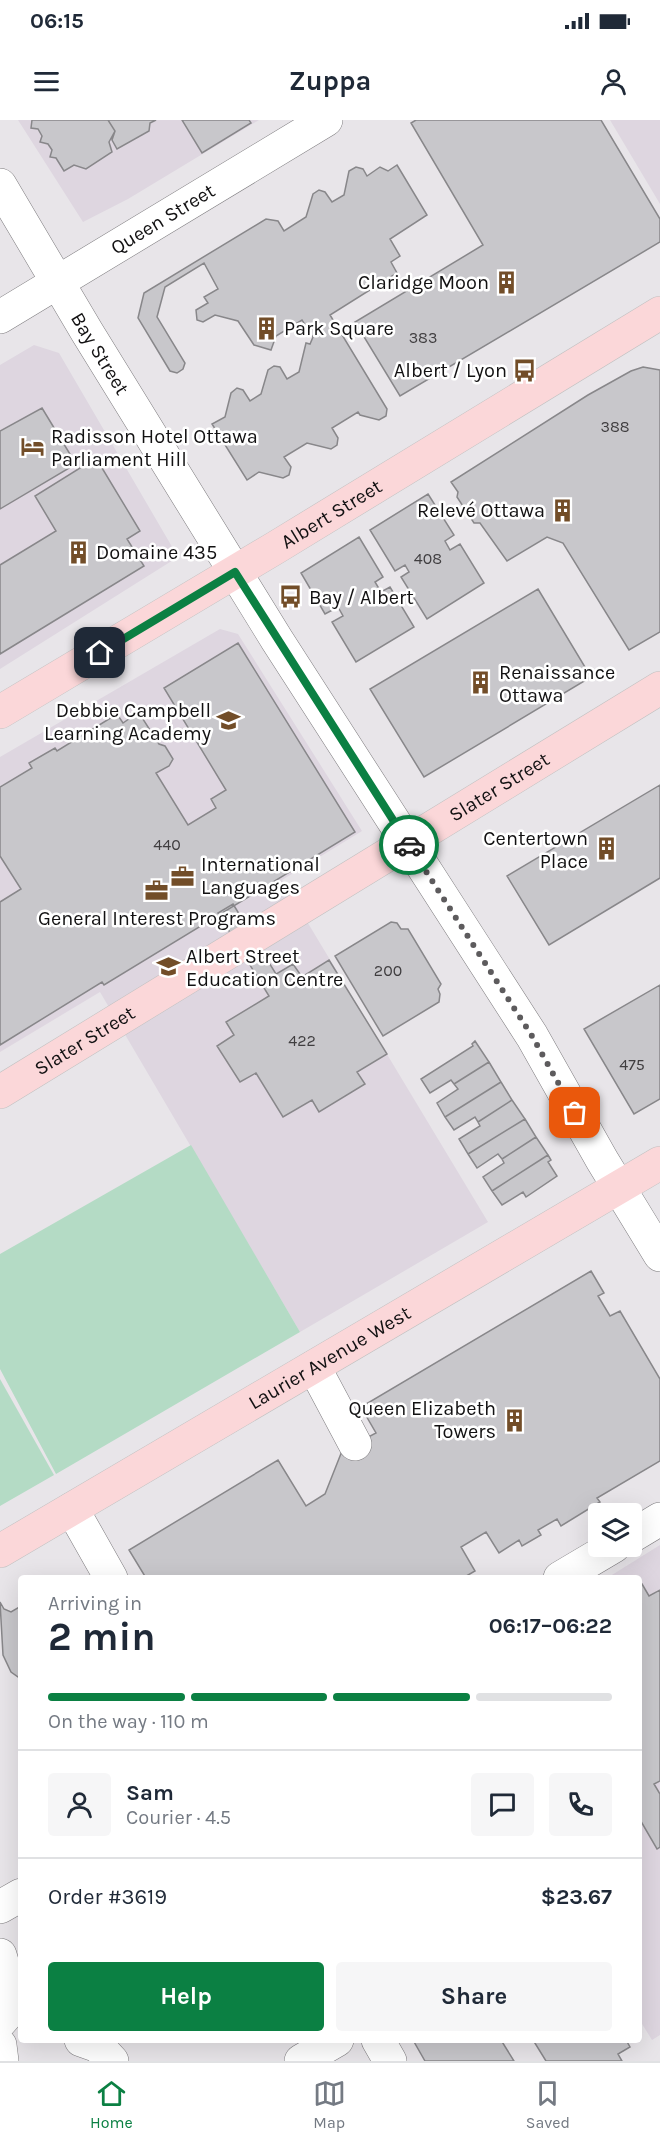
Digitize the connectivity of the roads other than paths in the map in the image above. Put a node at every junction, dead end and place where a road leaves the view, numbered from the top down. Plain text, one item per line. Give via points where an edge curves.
1 (326, 120) edge
2 (0, 185) edge
3 (59, 282) junction
4 (660, 313) edge
5 (0, 317) edge
6 (235, 572) junction
7 (660, 688) edge
8 (0, 712) edge
9 (406, 841) junction
10 (0, 1092) edge
11 (660, 1163) edge
12 (618, 1187) junction
13 (660, 1255) edge
14 (314, 1366) junction
15 (355, 1444) dead end
16 (72, 1509) junction
17 (660, 1520) edge
18 (642, 1530) edge
19 (0, 1551) edge
20 (595, 1557) edge
21 (109, 1575) edge
22 (565, 1575) edge
23 (18, 1897) edge
24 (0, 1907) edge
25 (0, 1955) edge
26 (10, 2018) edge
27 (90, 2043) edge
28 (332, 2043) edge
29 (380, 2043) edge
30 (0, 2045) edge
31 (2, 2061) edge
32 (112, 2061) edge
33 (302, 2061) edge
34 (390, 2061) edge

1 - 3 street, Queen Street
2 - 3 street, Bay Street
3 - 5 street, Queen Street
3 - 6 street, Bay Street
4 - 6 main road, Albert Street
6 - 8 main road, Albert Street
6 - 9 street, Bay Street
7 - 9 main road, Slater Street
9 - 10 main road, Slater Street
9 - 12 street, Bay Street via 532,1036
11 - 12 main road, Laurier Avenue West
12 - 13 street, Bay Street
12 - 14 main road, Laurier Avenue West
14 - 15 street
14 - 16 main road, Laurier Avenue West
16 - 19 main road, Laurier Avenue West
16 - 21 street
17 - 18 street
20 - 22 street
23 - 24 street
25 - 26 street via 9,1985
27 - 32 street
28 - 33 street
29 - 34 street
30 - 31 street

